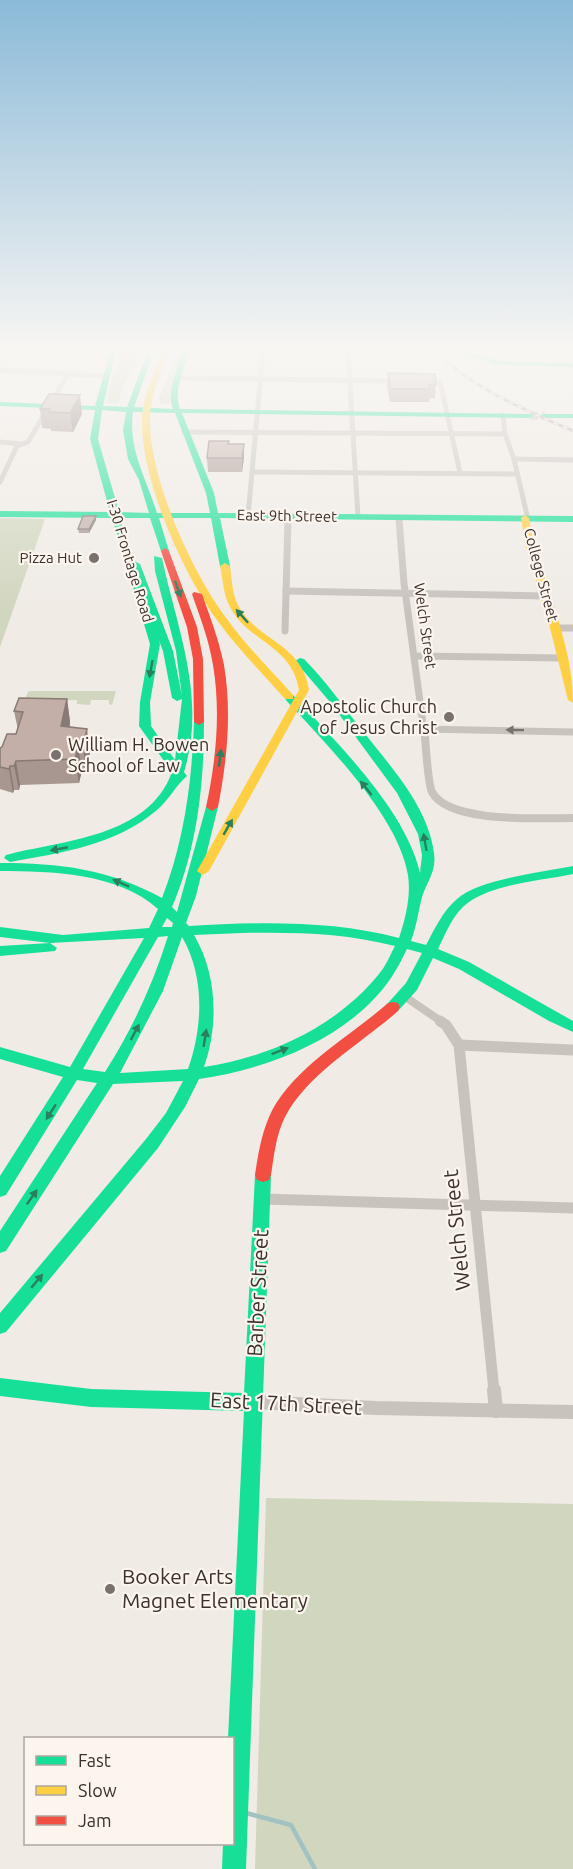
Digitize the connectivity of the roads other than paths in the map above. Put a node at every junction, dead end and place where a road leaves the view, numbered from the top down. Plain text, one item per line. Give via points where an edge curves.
1 (30, 438) edge
2 (94, 438) edge
3 (128, 438) edge
4 (149, 438) edge
5 (187, 438) edge
6 (255, 438) edge
7 (353, 438) edge
8 (452, 438) edge
9 (507, 438) edge
10 (0, 442) edge
11 (21, 444) junction
12 (514, 459) junction
13 (573, 460) edge
14 (3, 469) edge
15 (252, 472) junction
16 (356, 472) junction
17 (460, 473) junction
18 (516, 474) junction
19 (138, 475) junction
20 (0, 482) edge
21 (0, 514) edge
22 (121, 515) junction
23 (215, 515) junction
24 (248, 516) junction
25 (288, 517) junction
26 (358, 517) junction
27 (399, 517) junction
28 (525, 518) junction
29 (573, 519) edge
30 (130, 562) junction
31 (195, 576) junction
32 (286, 591) junction
33 (405, 593) junction
34 (546, 596) junction
35 (555, 628) junction
36 (573, 628) edge
37 (285, 631) dead end
38 (261, 633) junction
39 (415, 656) junction
40 (561, 658) junction
41 (573, 697) edge
42 (424, 729) junction
43 (573, 732) edge
44 (185, 744) junction
45 (573, 818) edge
46 (0, 859) edge
47 (0, 867) edge
48 (570, 870) edge
49 (173, 887) junction
50 (189, 896) junction
51 (415, 896) junction
52 (0, 932) edge
53 (104, 940) junction
54 (0, 951) edge
55 (404, 996) junction
56 (573, 1027) edge
57 (459, 1045) junction
58 (573, 1050) edge
59 (0, 1053) edge
60 (0, 1190) edge
61 (263, 1199) junction
62 (474, 1205) junction
63 (573, 1208) edge
64 (0, 1246) edge
65 (0, 1326) edge
66 (0, 1387) edge
67 (252, 1402) junction
68 (496, 1411) junction
69 (573, 1412) edge
70 (234, 1869) edge

1 - 11 street
2 - 22 main road, I-30 Frontage Road
3 - 19 main road
4 - 31 main road via 160,485
5 - 23 main road
6 - 15 street
7 - 16 street
8 - 17 street
9 - 12 street, College Street
10 - 11 street
11 - 14 street
12 - 13 street
12 - 18 street, College Street
14 - 20 street
15 - 16 street
15 - 24 street
16 - 17 street
16 - 26 street
17 - 18 street
18 - 28 street, College Street
19 - 44 main road via 185,666
19 -> 49 main road via 143,480 192,627 198,659 200,769
21 - 22 main road, East 9th Street
22 - 23 main road, East 9th Street
22 - 30 main road, I-30 Frontage Road
23 - 24 main road, East 9th Street
38 -> 23 main road via 233,605
24 - 25 main road, East 9th Street
25 - 26 main road, East 9th Street
25 - 32 street
26 - 27 main road, East 9th Street
27 - 28 main road, East 9th Street
27 - 33 street, Welch Street
28 - 29 main road, East 9th Street
28 - 34 main road, College Street
30 - 44 main road via 135,564 168,651
30 -> 49 main road, I-30 Frontage Road via 155,644 145,726 184,782 186,806
50 -> 31 main road via 217,786 223,720 220,673 194,585
51 -> 31 main road via 408,853 394,824 234,635
32 - 33 street
32 - 37 street
33 - 34 street
33 - 39 street, Welch Street
34 - 35 main road, College Street
35 - 36 street
35 - 40 main road, College Street
50 -> 38 main road via 304,690 301,669
51 -> 38 main road via 425,886 427,861 423,833 412,807 320,680 296,656
39 - 40 street
39 - 42 street, Welch Street
40 - 41 main road, College Street
43 -> 42 street
42 - 45 street, Welch Street via 429,786 445,804 477,815
44 -> 46 main road via 168,792 134,820 69,847
65 -> 47 main road via 164,1129 192,1082 209,1013 199,951 172,912 137,891 92,873 51,867
48 - 55 main road, Barber Street via 492,886 462,901 445,923 423,970
49 -> 60 main road via 97,1036
64 -> 50 main road via 121,1059 156,992
59 -> 51 main road via 38,1066 102,1077 162,1077 250,1061 300,1042 370,996 404,950
52 - 53 main road
53 - 54 main road
53 - 56 main road via 250,931 356,933 411,945 480,972
55 - 57 street via 446,1025
55 - 61 main road, Barber Street via 369,1028 318,1063 290,1093 273,1123 264,1163
57 - 58 street
57 - 62 street, Welch Street
61 - 62 street
61 - 67 main road, Barber Street
62 - 63 street
62 - 68 street, Welch Street
66 - 67 main road, East 17th Street via 91,1398
67 - 68 street, East 17th Street
67 - 70 main road, Barber Street
68 - 69 street, East 17th Street

